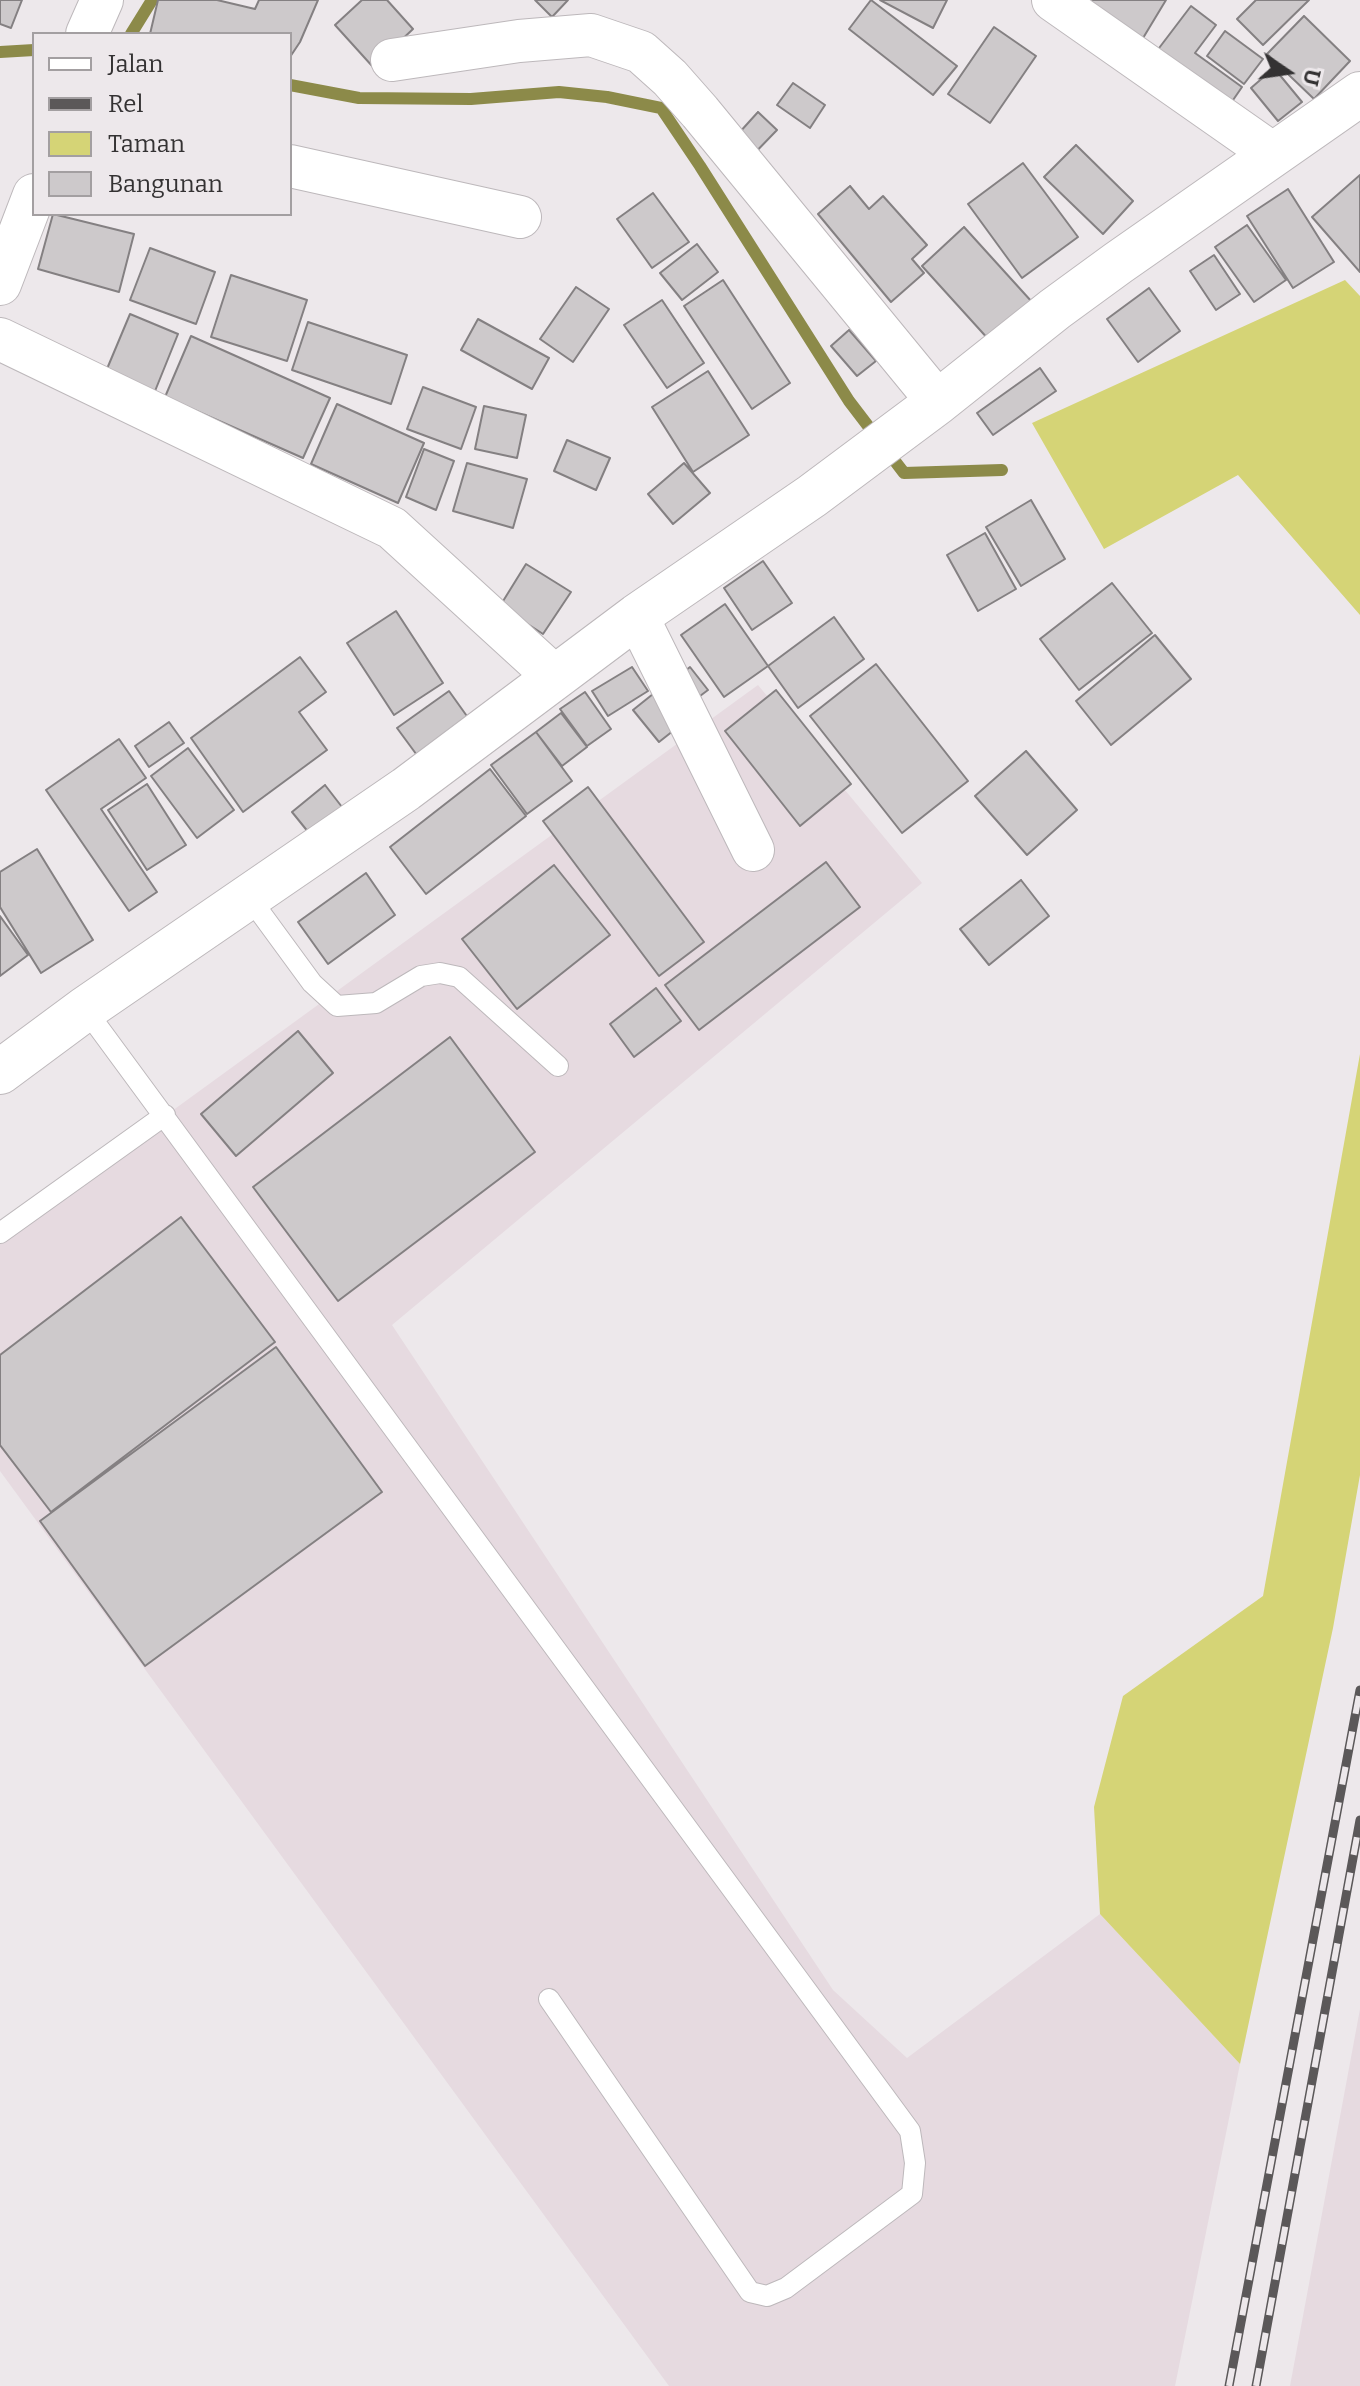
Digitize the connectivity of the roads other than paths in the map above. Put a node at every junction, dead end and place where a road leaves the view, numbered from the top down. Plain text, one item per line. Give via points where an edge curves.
1 (1053, 0) edge
2 (392, 60) dead end
3 (1360, 94) edge
4 (1273, 154) junction
5 (292, 166) edge
6 (32, 199) edge
7 (520, 217) dead end
8 (8, 241) edge
9 (0, 284) edge
10 (0, 339) edge
11 (938, 402) junction
12 (637, 616) junction
13 (555, 677) junction
14 (753, 850) dead end
15 (249, 897) junction
16 (85, 1009) junction
17 (558, 1066) dead end
18 (0, 1072) edge
19 (165, 1115) junction
20 (0, 1233) edge
21 (549, 1999) dead end

1 - 4 street
2 - 11 street via 591,35 641,52 700,112
3 - 4 street
4 - 11 street via 1055,309
5 - 7 street
6 - 8 street
8 - 9 street
10 - 13 street via 392,528
11 - 12 street
12 - 13 street
12 - 14 street
13 - 15 street
15 - 16 street
15 - 17 lane via 312,983 337,1006 376,1003 421,976 459,977
16 - 18 street
16 - 19 lane
19 - 20 lane
19 - 21 lane via 910,2131 912,2194 786,2288 767,2296 750,2292

